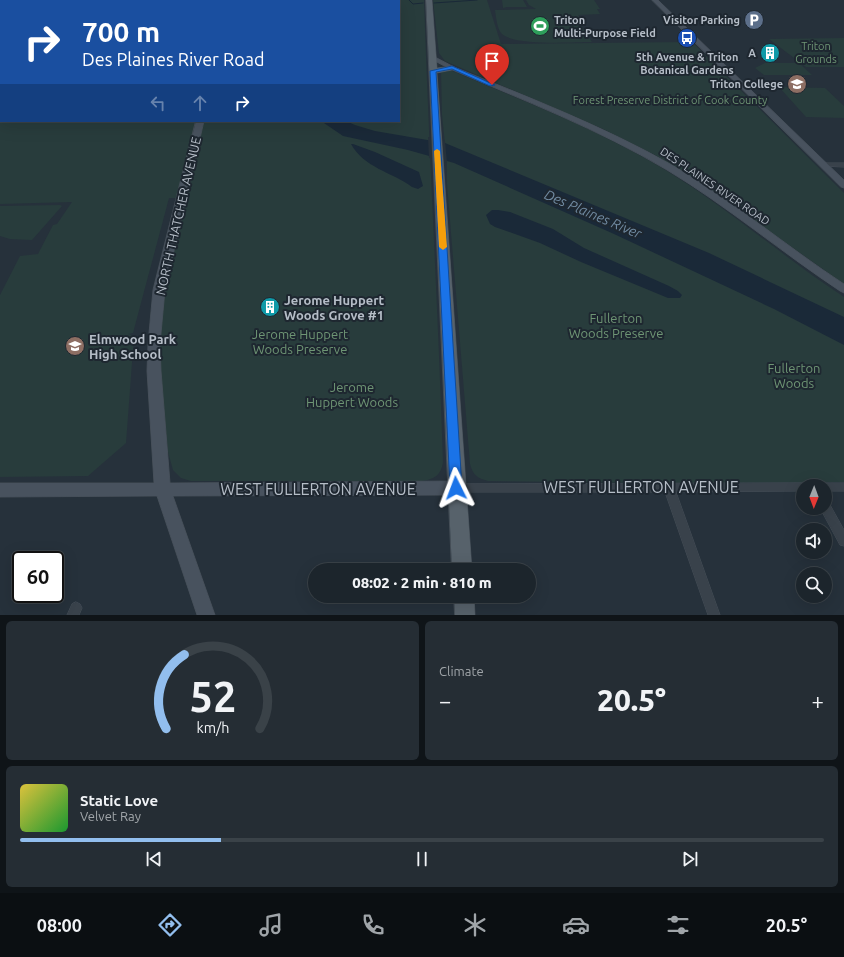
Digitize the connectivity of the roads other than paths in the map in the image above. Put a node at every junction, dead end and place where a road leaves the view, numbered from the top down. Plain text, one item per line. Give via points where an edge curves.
1 (429, 0) edge
2 (655, 0) edge
3 (433, 58) junction
4 (452, 68) junction
5 (433, 71) junction
6 (200, 122) edge
7 (824, 165) junction
8 (844, 165) edge
9 (844, 185) edge
10 (844, 289) edge
11 (669, 487) junction
12 (796, 487) edge
13 (832, 487) edge
14 (844, 487) edge
15 (456, 488) junction
16 (0, 490) edge
17 (163, 490) junction
18 (830, 515) edge
19 (844, 541) edge
20 (461, 563) edge
21 (464, 603) edge
22 (206, 615) edge
23 (465, 615) edge
24 (714, 615) edge

1 - 3 main road
2 - 7 street
3 - 4 street, DES PLAINES RIVER ROAD
3 - 5 main road
4 - 5 main road
4 - 10 street, DES PLAINES RIVER ROAD via 595,129 649,156 686,178
5 - 15 main road
6 - 17 street, NORTH THATCHER AVENUE via 159,290 156,317 154,371
7 - 8 street
7 - 9 street
11 - 12 street, WEST FULLERTON AVENUE
11 - 15 street, WEST FULLERTON AVENUE
11 - 24 street
13 - 14 street
15 - 17 street, WEST FULLERTON AVENUE
15 - 20 main road
16 - 17 street, WEST FULLERTON AVENUE
17 - 22 street, NORTH THATCHER AVENUE
18 - 19 street
21 - 23 main road

